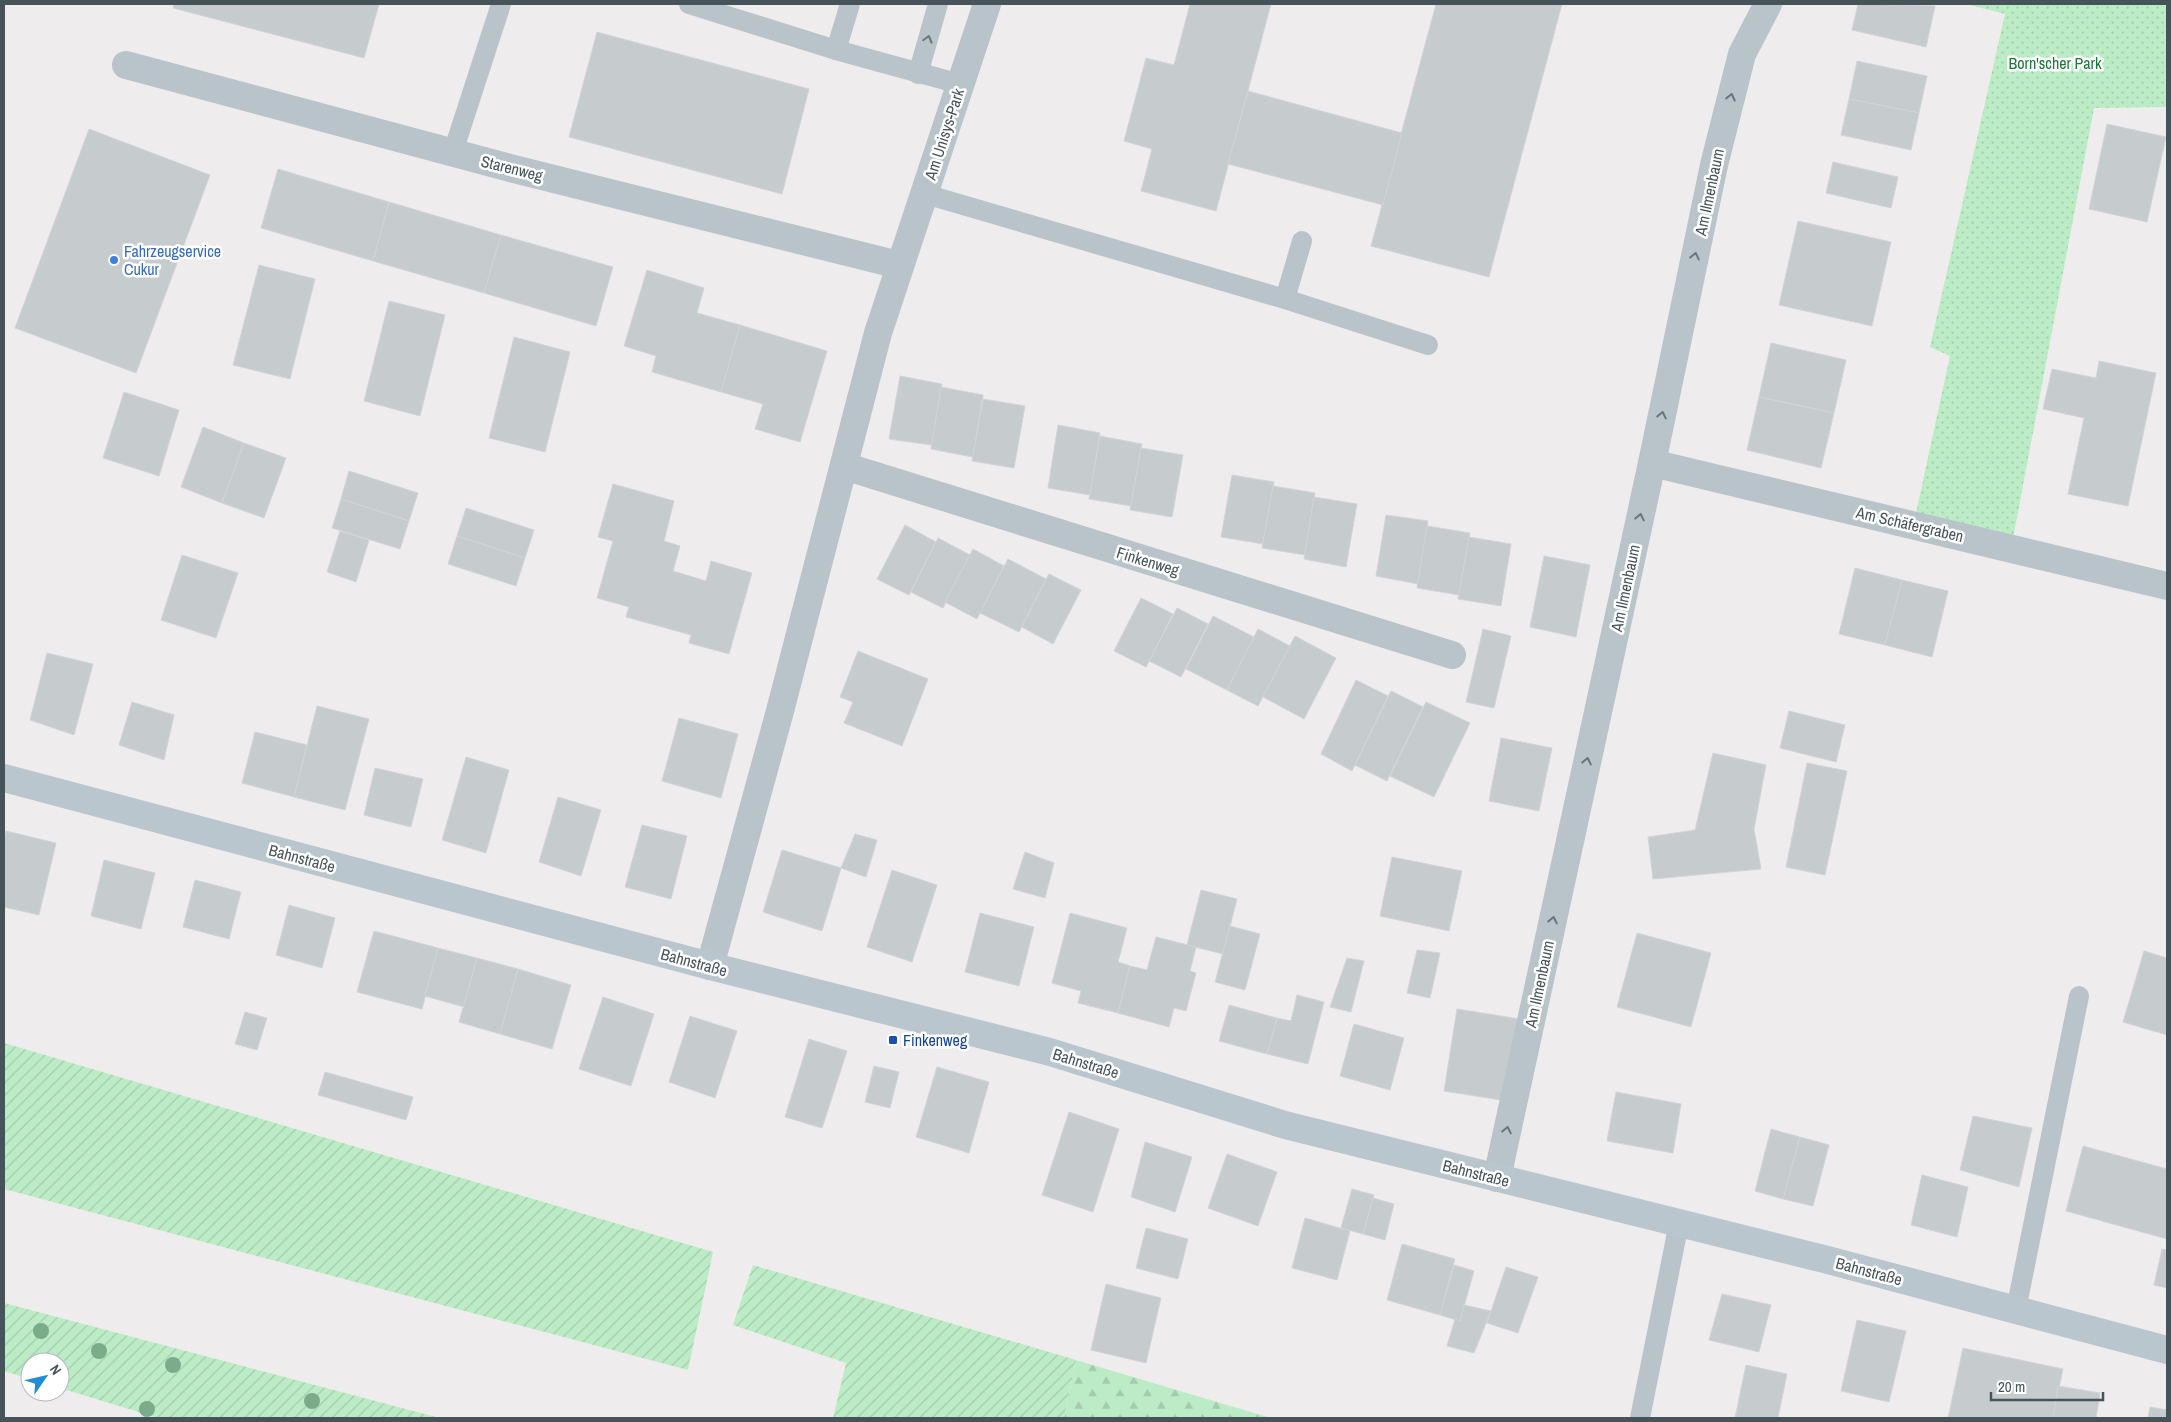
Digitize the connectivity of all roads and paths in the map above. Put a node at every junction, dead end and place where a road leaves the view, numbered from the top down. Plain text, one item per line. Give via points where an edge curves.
1 (501, 4) edge
2 (689, 4) edge
3 (850, 4) edge
4 (938, 4) edge
5 (987, 4) edge
6 (1768, 4) edge
7 (836, 50) junction
8 (126, 65) dead end
9 (918, 74) junction
10 (960, 84) junction
11 (453, 152) junction
12 (925, 194) junction
13 (1302, 240) dead end
14 (899, 265) junction
15 (1284, 299) junction
16 (1428, 345) dead end
17 (1652, 463) junction
18 (844, 466) junction
19 (2167, 586) edge
20 (1452, 655) dead end
21 (4, 778) edge
22 (710, 966) junction
23 (2079, 996) dead end
24 (1496, 1178) junction
25 (1679, 1223) junction
26 (2016, 1310) junction
27 (2167, 1350) edge
28 (1640, 1418) edge

1 - 11 lane
2 - 7 lane
3 - 7 lane
9 -> 4 lane
5 - 10 street, Am Unisys-Park
17 -> 6 street, Am Ilmenbaum via 1714,166 1742,54
7 - 9 lane
8 - 11 street, Starenweg
9 - 10 lane
10 - 12 street, Am Unisys-Park
11 - 14 street, Starenweg
12 - 14 street, Am Unisys-Park
12 - 15 lane
13 - 15 lane
14 - 18 street
15 - 16 lane
17 - 19 street, Am Schäfergraben
24 -> 17 street, Am Ilmenbaum
18 - 20 street, Finkenweg
18 - 22 street
21 - 22 street, Bahnstraße
22 - 24 street, Bahnstraße via 1050,1052 1285,1125
23 - 26 lane
24 - 25 street, Bahnstraße
25 - 26 street, Bahnstraße
25 - 28 lane
26 - 27 street, Bahnstraße

